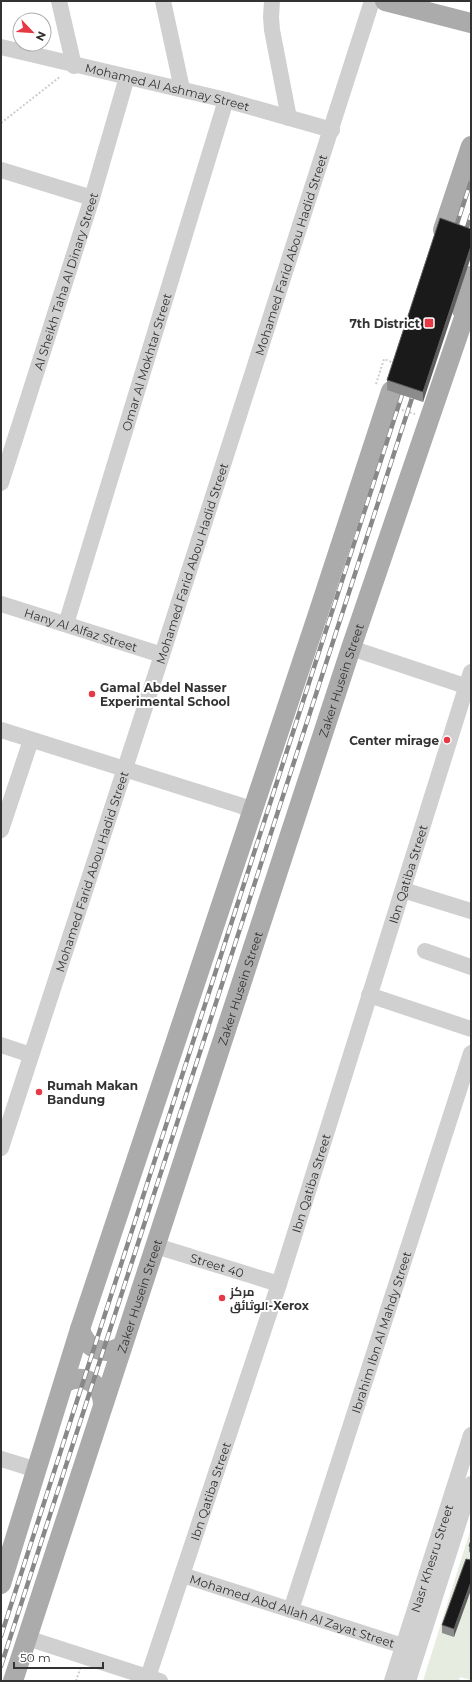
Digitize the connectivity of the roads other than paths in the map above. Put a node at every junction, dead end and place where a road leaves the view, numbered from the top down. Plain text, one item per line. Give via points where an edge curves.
1 (59, 1) edge
2 (164, 1) edge
3 (272, 1) edge
4 (372, 1) edge
5 (385, 1) edge
6 (471, 23) edge
7 (1, 48) edge
8 (74, 66) junction
9 (126, 77) junction
10 (182, 89) junction
11 (226, 100) junction
12 (289, 118) junction
13 (332, 130) junction
14 (471, 146) edge
15 (1, 170) edge
16 (92, 198) junction
17 (443, 230) edge
18 (471, 276) edge
19 (471, 297) edge
20 (455, 343) junction
21 (389, 395) road end
22 (1, 483) edge
23 (1, 604) edge
24 (66, 624) junction
25 (351, 648) junction
26 (162, 655) junction
27 (469, 682) edge
28 (1, 730) edge
29 (31, 740) junction
30 (124, 770) junction
31 (251, 817) junction
32 (1, 830) edge
33 (403, 890) junction
34 (471, 911) edge
35 (425, 951) dead end
36 (471, 967) edge
37 (369, 995) junction
38 (471, 1029) edge
39 (1, 1045) edge
40 (471, 1053) edge
41 (31, 1055) junction
42 (1, 1148) edge
43 (156, 1246) junction
44 (279, 1284) junction
45 (80, 1329) junction
46 (122, 1346) junction
47 (64, 1383) junction
48 (103, 1404) junction
49 (471, 1435) edge
50 (1, 1459) edge
51 (37, 1470) junction
52 (471, 1484) edge
53 (182, 1575) junction
54 (1, 1584) edge
55 (291, 1610) junction
56 (27, 1638) junction
57 (403, 1646) junction
58 (154, 1679) edge
59 (13, 1681) edge
60 (392, 1681) edge
61 (408, 1681) edge

1 - 8 street
2 - 10 street
3 - 12 street via 272,30
4 - 13 street, Mohamed Farid Abou Hadid Street
5 - 6 main road
7 - 8 street, Mohamed Al Ashmay Street
8 - 9 street, Mohamed Al Ashmay Street
9 - 10 street, Mohamed Al Ashmay Street
9 - 16 street, Al Sheikh Taha Al Dinary Street
10 - 11 street, Mohamed Al Ashmay Street
11 - 12 street, Mohamed Al Ashmay Street
11 - 24 street, Omar Al Mokhtar Street
12 - 13 street, Mohamed Al Ashmay Street
13 - 26 street, Mohamed Farid Abou Hadid Street
14 - 17 main road
15 - 16 street
16 - 22 street, Al Sheikh Taha Al Dinary Street
18 - 20 main road
19 - 20 main road, Zaker Husein Street
20 - 25 main road, Zaker Husein Street
21 - 31 main road
23 - 24 street, Hany Al Alfaz Street
24 - 26 street, Hany Al Alfaz Street
25 - 27 street
25 - 43 main road, Zaker Husein Street
26 - 30 street, Mohamed Farid Abou Hadid Street
27 - 33 street, Ibn Qatiba Street
28 - 29 street
29 - 30 street
29 - 32 street
30 - 31 street via 242,806 248,810
30 - 41 street, Mohamed Farid Abou Hadid Street
31 - 45 main road
33 - 34 street
33 - 37 street, Ibn Qatiba Street
35 - 36 street
37 - 38 street
37 - 44 street, Ibn Qatiba Street
39 - 41 street
40 - 55 street, Ibrahim Ibn Al Mahdy Street
41 - 42 street, Mohamed Farid Abou Hadid Street
43 - 44 street, Street 40
43 - 46 main road, Zaker Husein Street
44 - 53 street, Ibn Qatiba Street
45 - 46 main road via 85,1340 94,1348 105,1352
45 - 47 main road
46 - 48 main road, Zaker Husein Street
47 - 48 main road via 74,1378 91,1381 102,1393
47 - 51 main road
48 - 56 main road, Zaker Husein Street
49 - 57 street, Nasr Khesru Street
50 - 51 street
51 - 54 main road
52 - 61 street, Nasr Khesru Street
53 - 55 street, Mohamed Abd Allah Al Zayat Street
53 - 58 street, Ibn Qatiba Street
55 - 57 street, Mohamed Abd Allah Al Zayat Street
56 - 58 street
56 - 59 main road, Zaker Husein Street
57 - 60 street, Nasr Khesru Street

